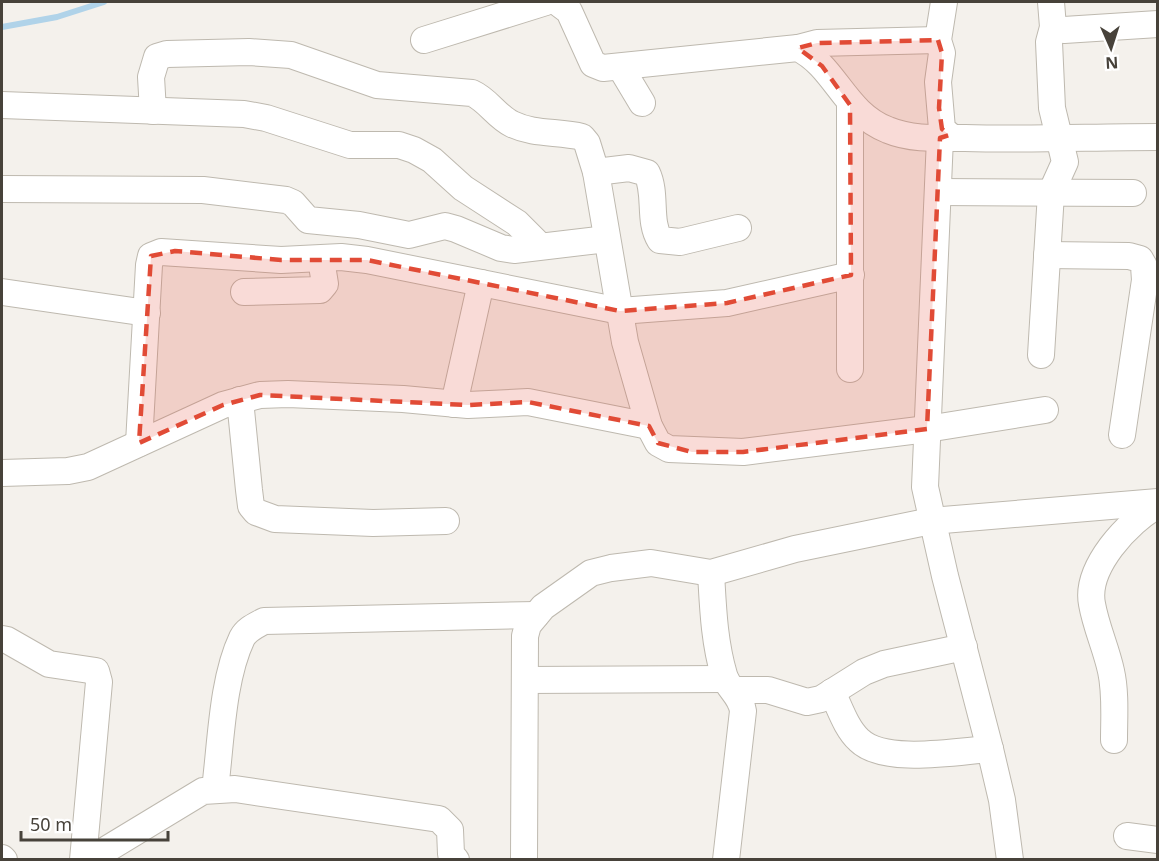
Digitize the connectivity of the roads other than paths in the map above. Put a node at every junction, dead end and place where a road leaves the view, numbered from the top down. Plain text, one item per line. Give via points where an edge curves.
1 (546, 2) edge
2 (557, 2) edge
3 (944, 2) edge
4 (1051, 2) edge
5 (1158, 24) edge
6 (1064, 30) dead end
7 (424, 40) dead end
8 (939, 40) junction
9 (798, 48) junction
10 (621, 68) junction
11 (642, 103) dead end
12 (2, 105) edge
13 (850, 105) junction
14 (153, 111) junction
15 (1158, 137) edge
16 (940, 138) junction
17 (1059, 138) junction
18 (596, 172) junction
19 (2, 189) edge
20 (938, 192) junction
21 (1051, 193) junction
22 (1133, 193) dead end
23 (738, 228) dead end
24 (607, 239) junction
25 (540, 246) junction
26 (1047, 255) junction
27 (321, 260) junction
28 (851, 275) junction
29 (481, 283) junction
30 (2, 292) edge
31 (244, 292) dead end
32 (620, 311) junction
33 (147, 313) junction
34 (1041, 355) dead end
35 (1146, 358) edge
36 (850, 369) dead end
37 (240, 400) junction
38 (454, 404) junction
39 (1045, 410) dead end
40 (649, 426) junction
41 (927, 429) junction
42 (1122, 435) dead end
43 (140, 443) junction
44 (2, 473) edge
45 (1158, 503) edge
46 (446, 521) dead end
47 (931, 521) junction
48 (711, 573) junction
49 (536, 615) junction
50 (2, 639) edge
51 (964, 647) junction
52 (525, 680) junction
53 (730, 684) junction
54 (832, 692) junction
55 (1114, 740) dead end
56 (990, 749) junction
57 (215, 789) junction
58 (1127, 836) dead end
59 (1158, 840) edge
60 (82, 860) edge
61 (89, 860) edge
62 (456, 860) edge
63 (524, 860) edge
64 (726, 860) edge
65 (1010, 860) edge

1 - 7 street
2 - 10 street via 569,11 593,64
3 - 8 street
4 - 17 street via 1052,108
5 - 6 street
8 - 9 street via 817,43
8 - 16 street via 939,108 942,129 949,135
9 - 10 street
9 - 13 street via 822,66
10 - 11 street
12 - 14 street
13 - 16 street via 888,130
13 - 28 street
14 - 18 street via 151,77 157,57 238,52 291,55 377,85 472,93 515,126 582,137
14 - 25 street via 244,114 350,145 399,145 414,150 517,223
15 - 17 street
16 - 17 street
16 - 20 street
17 - 21 street via 1065,162
18 - 23 street via 628,168 647,173 660,240 680,242
18 - 24 street
19 - 25 street via 230,192 286,200 308,220 409,235 445,226 501,248
20 - 21 street
20 - 41 street
21 - 22 street
21 - 26 street
24 - 25 street
24 - 32 street
26 - 34 street
26 - 35 street via 1140,259 1144,266
27 - 29 street via 367,260
27 - 31 street via 325,284 320,290
27 - 33 street via 161,252 151,256
28 - 32 street via 727,303
28 - 36 street
29 - 32 street
29 - 38 street
30 - 33 street
32 - 40 street
33 - 43 street
35 - 42 street
37 - 38 street via 288,394
37 - 43 street
37 - 46 street via 251,506 256,512 275,519
38 - 40 street via 528,402
39 - 41 street
40 - 41 street via 658,443 692,452 743,452
41 - 47 street via 925,487
43 - 44 street via 88,467
45 - 47 street
45 - 55 street via 1110,547 1091,589 1091,603 1113,682
47 - 48 street via 795,549
47 - 51 street
48 - 49 street via 651,563 591,573
48 - 53 street via 716,644
49 - 52 street via 525,636
49 - 57 street via 264,621 250,628 243,638 226,697
50 - 60 street via 49,664 96,671 99,682
51 - 54 street via 884,664
51 - 56 street
52 - 53 street
52 - 63 street
53 - 54 street via 807,702
53 - 64 street via 742,700 743,711
54 - 56 street via 860,742 873,749 907,754
56 - 65 street
57 - 61 street via 203,791
57 - 62 street via 439,819 450,830 451,854
58 - 59 street

